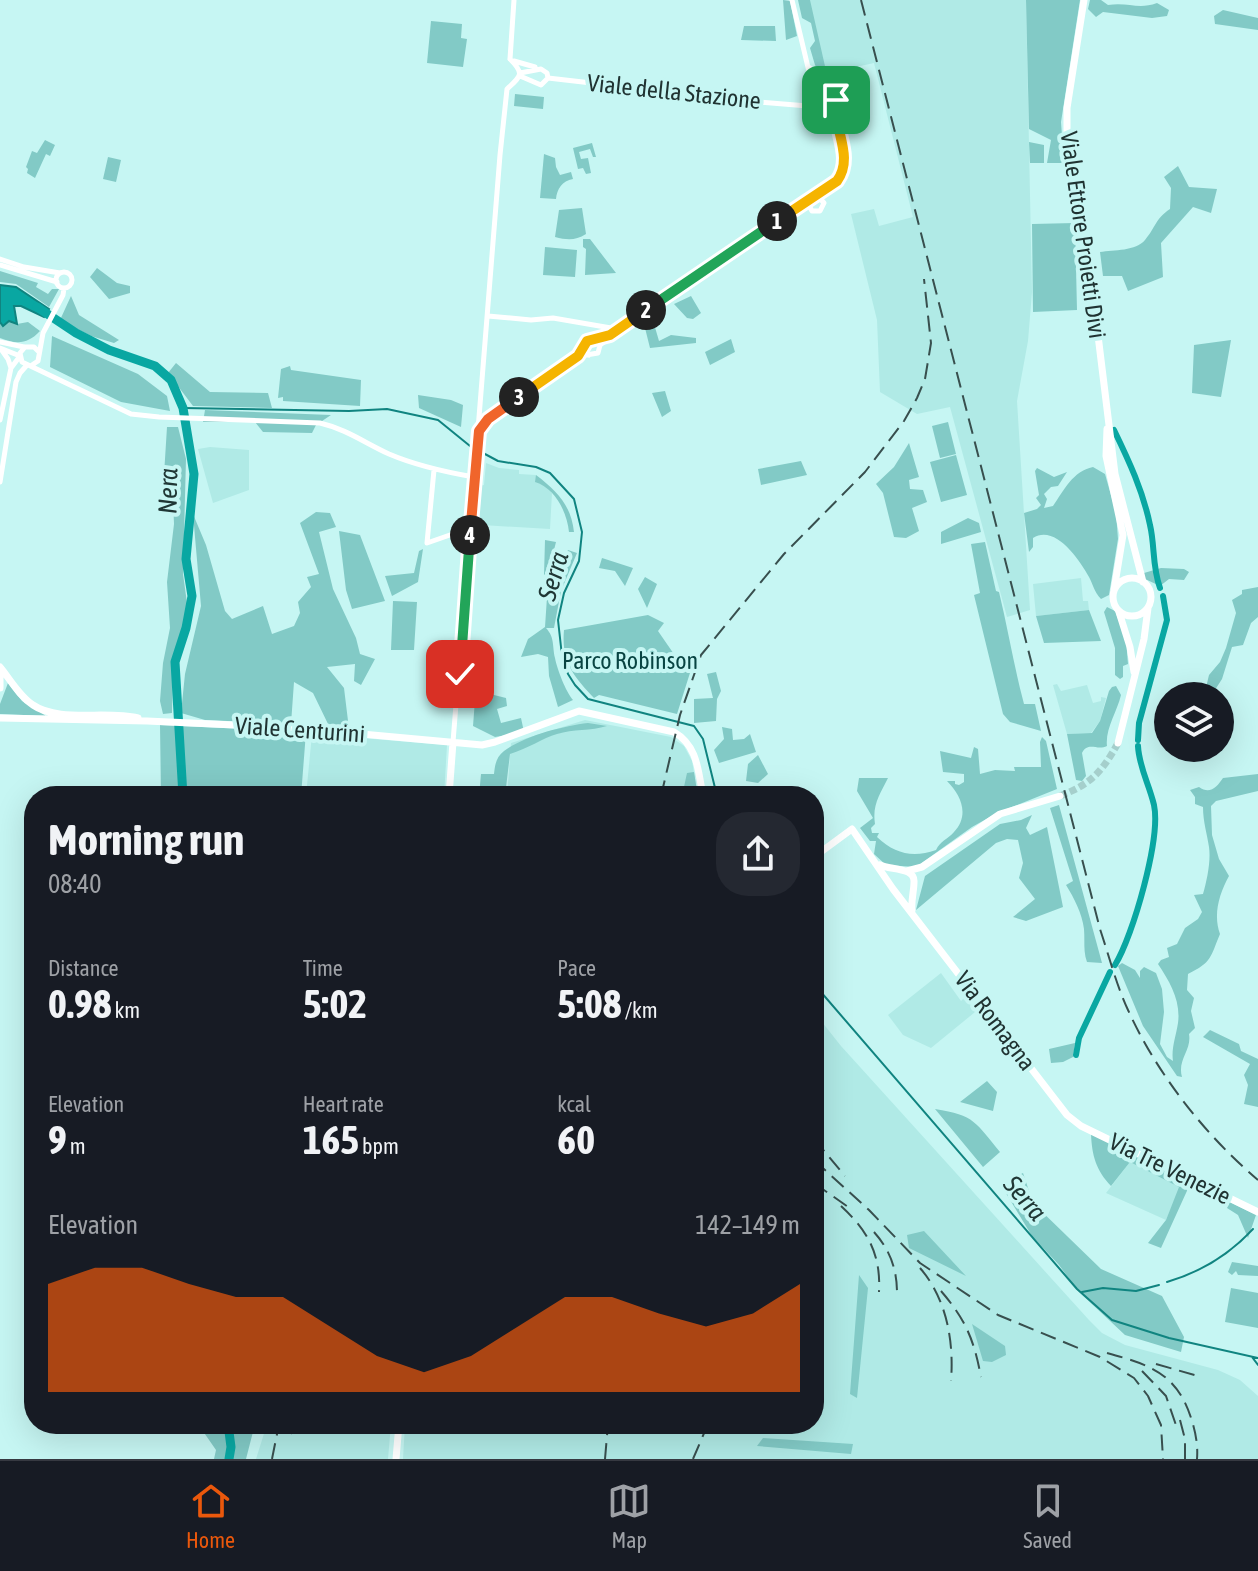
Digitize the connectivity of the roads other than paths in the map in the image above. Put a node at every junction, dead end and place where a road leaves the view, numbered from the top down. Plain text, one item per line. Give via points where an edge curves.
1 (514, 0) edge
2 (792, 0) edge
3 (1084, 0) edge
4 (510, 59) junction
5 (806, 60) junction
6 (541, 69) junction
7 (520, 75) junction
8 (548, 78) junction
9 (811, 88) junction
10 (828, 88) junction
11 (815, 97) junction
12 (835, 103) junction
13 (801, 105) junction
14 (822, 108) junction
15 (837, 124) junction
16 (830, 185) junction
17 (817, 195) junction
18 (824, 201) junction
19 (808, 206) junction
20 (0, 262) edge
21 (60, 273) junction
22 (57, 282) junction
23 (64, 291) junction
24 (488, 316) junction
25 (622, 327) junction
26 (43, 333) junction
27 (0, 342) edge
28 (598, 343) junction
29 (584, 346) junction
30 (27, 347) junction
31 (0, 348) edge
32 (39, 354) junction
33 (589, 355) junction
34 (20, 356) junction
35 (578, 356) junction
36 (29, 366) junction
37 (11, 368) junction
38 (52, 376) junction
39 (0, 420) edge
40 (1108, 423) junction
41 (479, 431) junction
42 (434, 470) junction
43 (474, 477) junction
44 (0, 482) edge
45 (471, 528) junction
46 (1143, 582) junction
47 (1114, 590) junction
48 (1148, 608) junction
49 (1119, 612) junction
50 (0, 669) edge
51 (1135, 674) junction
52 (0, 688) edge
53 (0, 718) edge
54 (147, 721) junction
55 (453, 742) junction
56 (1118, 743) tunnel mouth
57 (450, 786) edge
58 (701, 786) edge
59 (1060, 796) tunnel mouth
60 (824, 850) edge
61 (874, 860) junction
62 (922, 867) junction
63 (903, 871) junction
64 (913, 885) junction
65 (893, 889) junction
66 (912, 912) junction
67 (1081, 1126) joint
68 (1258, 1212) edge
69 (398, 1434) edge
70 (396, 1459) edge

1 - 4 street
2 - 5 street
3 - 40 main road, Viale Ettore Proietti Divi via 1067,108 1067,147
4 - 6 street
4 - 7 street
5 - 9 street
5 - 10 street
6 - 7 street
6 - 8 street
7 - 8 street, Viale della Stazione via 541,85
7 - 24 street via 508,87 506,101
8 - 13 street, Viale della Stazione
9 - 11 street
9 - 13 street
10 - 11 street
10 - 12 street
11 - 14 street
12 - 14 street
12 - 15 street
13 - 14 street, Viale della Stazione
14 - 15 street
15 - 16 street via 844,166
16 - 17 street
16 - 18 street
17 - 18 street
17 - 19 street via 811,196
18 - 19 street via 820,211
19 - 25 street via 795,209
20 - 21 street
20 - 22 street
21 - 22 street
21 - 23 street via 72,277
22 - 23 street
23 - 26 street
24 - 25 street
24 - 41 street
25 - 28 street
26 - 30 street
26 - 32 street
27 - 30 street
28 - 29 street via 589,340
28 - 33 street via 597,354
29 - 33 street
29 - 35 street
30 - 32 street
30 - 34 street
31 - 34 street
31 - 37 street
32 - 36 street
32 - 38 street
33 - 35 street
34 - 36 street
34 - 37 street
35 - 41 street via 494,414
36 - 38 street
36 - 44 street via 16,382
37 - 39 street
38 - 42 street via 131,414 338,427
40 - 46 main road via 1115,474
40 - 47 main road via 1106,456 1123,535
41 - 43 street
42 - 43 street
42 - 45 street via 427,543
43 - 45 street
45 - 55 street
46 - 47 main road via 1126,579
46 - 48 main road via 1151,593
47 - 49 main road
48 - 49 main road via 1131,617
48 - 51 main road
49 - 51 main road
50 - 52 main road
50 - 54 main road, Viale Centurini via 25,698 47,712
51 - 56 main road
53 - 54 main road, Viale Centurini
54 - 55 main road, Viale Centurini
55 - 57 main road
55 - 58 main road, Viale Centurini via 489,744 571,712 588,711 674,732 696,756
59 - 62 main road via 1000,814
60 - 61 main road, Via Romagna via 852,829
61 - 63 main road
61 - 65 main road, Via Romagna
62 - 63 main road
62 - 64 main road
63 - 64 main road
63 - 65 main road via 893,875
64 - 65 main road via 906,893
64 - 66 main road
65 - 66 main road, Via Romagna
66 - 67 main road, Via Romagna via 1067,1115
67 - 68 main road, Via Tre Venezie
69 - 70 main road

